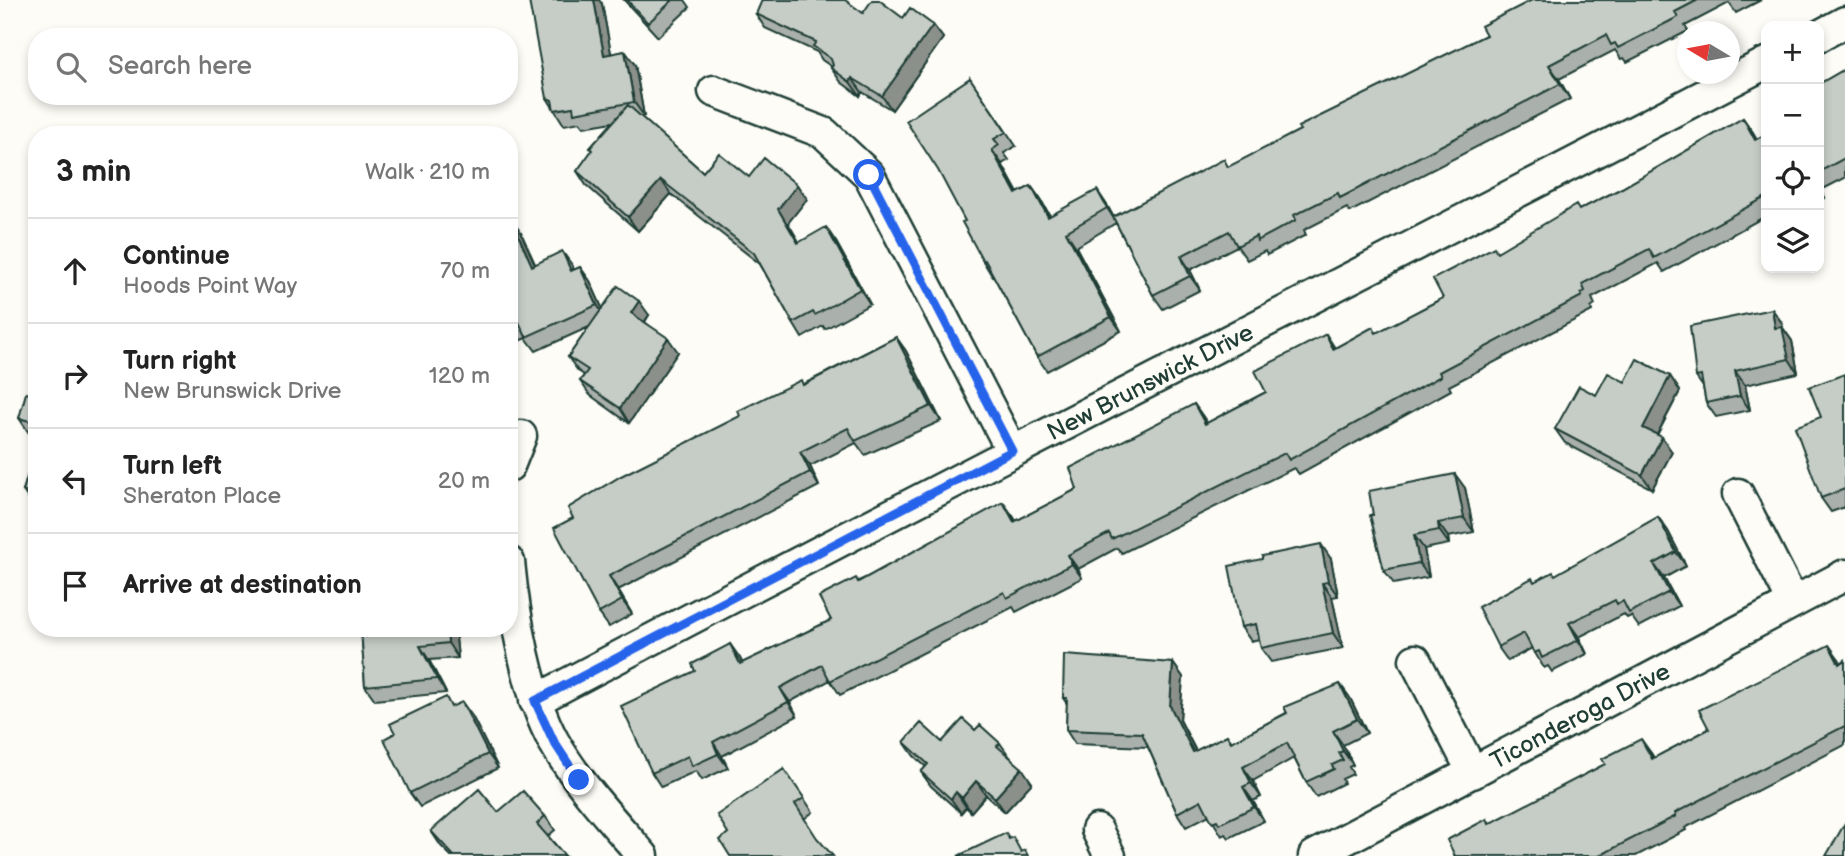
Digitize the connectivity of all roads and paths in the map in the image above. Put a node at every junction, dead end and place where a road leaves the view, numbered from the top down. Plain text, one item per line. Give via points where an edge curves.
1 (1845, 22) edge
2 (1824, 33) edge
3 (1761, 66) edge
4 (714, 91) dead end
5 (521, 436) dead end
6 (518, 444) edge
7 (1012, 451) junction
8 (1738, 494) dead end
9 (1845, 575) edge
10 (1793, 602) junction
11 (518, 610) edge
12 (1415, 660) dead end
13 (535, 701) junction
14 (1473, 774) junction
15 (643, 856) edge
16 (1314, 856) edge

1 - 2 street
3 - 7 street, New Brunswick Drive via 1322,296
4 - 7 street via 824,133 869,175
5 - 6 street
7 - 13 street, New Brunswick Drive
8 - 10 street
9 - 10 street, Ticonderoga Drive
10 - 14 street, Ticonderoga Drive
11 - 13 street
12 - 14 street
13 - 15 street via 579,780
14 - 16 street, Ticonderoga Drive

